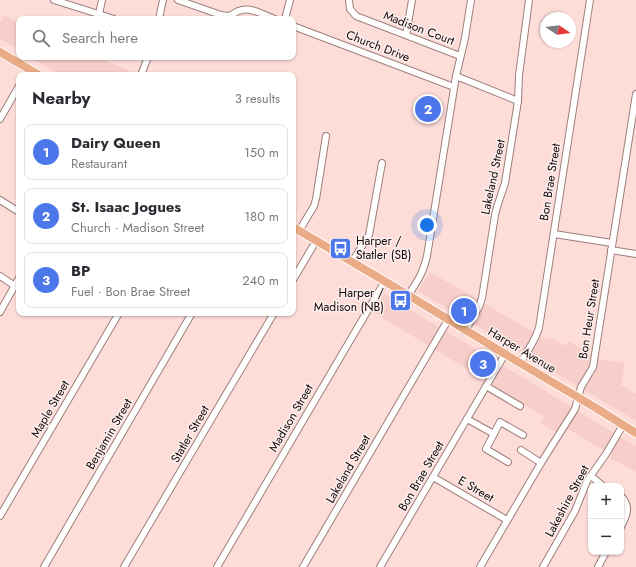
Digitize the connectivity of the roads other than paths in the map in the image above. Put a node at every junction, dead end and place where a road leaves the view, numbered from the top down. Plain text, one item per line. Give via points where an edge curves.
1 (54, 0) edge
2 (102, 0) edge
3 (163, 0) edge
4 (178, 0) edge
5 (290, 0) edge
6 (349, 0) edge
7 (412, 0) edge
8 (471, 0) edge
9 (529, 0) edge
10 (590, 0) edge
11 (99, 14) junction
12 (286, 15) dead end
13 (105, 16) edge
14 (160, 16) edge
15 (228, 16) edge
16 (228, 16) edge
17 (268, 16) edge
18 (296, 27) edge
19 (406, 35) junction
20 (0, 52) edge
21 (460, 56) junction
22 (147, 60) edge
23 (27, 72) edge
24 (142, 72) edge
25 (456, 76) junction
26 (454, 87) junction
27 (16, 91) edge
28 (636, 94) edge
29 (518, 101) junction
30 (0, 119) edge
31 (326, 136) dead end
32 (382, 163) dead end
33 (0, 200) edge
34 (16, 210) edge
35 (296, 229) edge
36 (554, 234) junction
37 (316, 241) junction
38 (612, 243) junction
39 (611, 250) junction
40 (636, 254) edge
41 (352, 262) junction
42 (296, 275) edge
43 (0, 276) edge
44 (385, 281) junction
45 (15, 286) joint
46 (408, 295) junction
47 (0, 312) edge
48 (117, 316) edge
49 (190, 316) edge
50 (272, 316) edge
51 (448, 320) junction
52 (465, 330) junction
53 (505, 354) junction
54 (520, 363) junction
55 (486, 386) junction
56 (578, 398) junction
57 (520, 406) dead end
58 (467, 419) junction
59 (623, 425) junction
60 (636, 433) edge
61 (494, 434) junction
62 (523, 435) dead end
63 (521, 450) dead end
64 (508, 462) dead end
65 (542, 462) junction
66 (591, 476) junction
67 (433, 477) junction
68 (599, 483) edge
69 (624, 499) edge
70 (0, 516) edge
71 (507, 520) junction
72 (624, 521) edge
73 (604, 555) edge
74 (44, 567) edge
75 (124, 567) edge
76 (217, 567) edge
77 (303, 567) edge
78 (380, 567) edge
79 (480, 567) edge
80 (543, 567) edge
81 (598, 567) edge

1 - 11 street
2 - 11 street
3 - 14 street
4 - 15 street
5 - 12 street
6 - 19 street, Madison Court via 350,9 356,16
7 - 19 street
8 - 21 street
9 - 29 street, Lakeland Street
10 - 36 street, Bon Brae Street
11 - 13 street
16 - 17 street via 245,9
18 - 26 street, Church Drive
19 - 21 street, Madison Court
20 - 23 main road
21 - 25 street
22 - 24 street
25 - 26 street
25 - 29 street
26 - 46 street via 427,256 421,276
27 - 30 street
28 - 38 street, Bon Heur Street
29 - 52 street, Lakeland Street via 482,298
31 - 35 street via 314,206
32 - 41 street via 369,235
33 - 34 street
35 - 37 main road, Harper Avenue
36 - 38 street
36 - 54 street, Bon Brae Street via 537,333
37 - 41 main road, Harper Avenue
37 - 42 street
38 - 39 street, Bon Heur Street
39 - 40 street
39 - 56 street, Bon Heur Street via 594,363
41 - 44 main road, Harper Avenue
43 - 45 street
44 - 46 main road, Harper Avenue
44 - 76 street, Madison Street
45 - 47 street
46 - 51 main road, Harper Avenue
48 - 70 street, Maple Street
49 - 74 street, Benjamin Street
50 - 75 street, Statler Street
51 - 52 main road, Harper Avenue
51 - 77 street, Lakeland Street
52 - 53 main road, Harper Avenue
53 - 54 main road, Harper Avenue
53 - 55 street, Bon Brae Street
54 - 56 main road, Harper Avenue
55 - 57 street
55 - 58 street, Bon Brae Street
56 - 59 main road, Harper Avenue
56 - 65 street, Bon Heur Street via 575,409
58 - 61 street
58 - 67 street, Bon Brae Street
59 - 60 main road, Harper Avenue
59 - 66 street, Lakeshire Street
61 - 62 street via 500,422
61 - 64 street via 486,449
63 - 65 street
65 - 71 street, Bon Heur Street
66 - 68 street
66 - 80 street, Lakeshire Street via 576,511
67 - 71 street, E Street
67 - 78 street, Bon Brae Street
69 - 72 street via 628,510
71 - 79 street, Bon Heur Street
73 - 81 street

